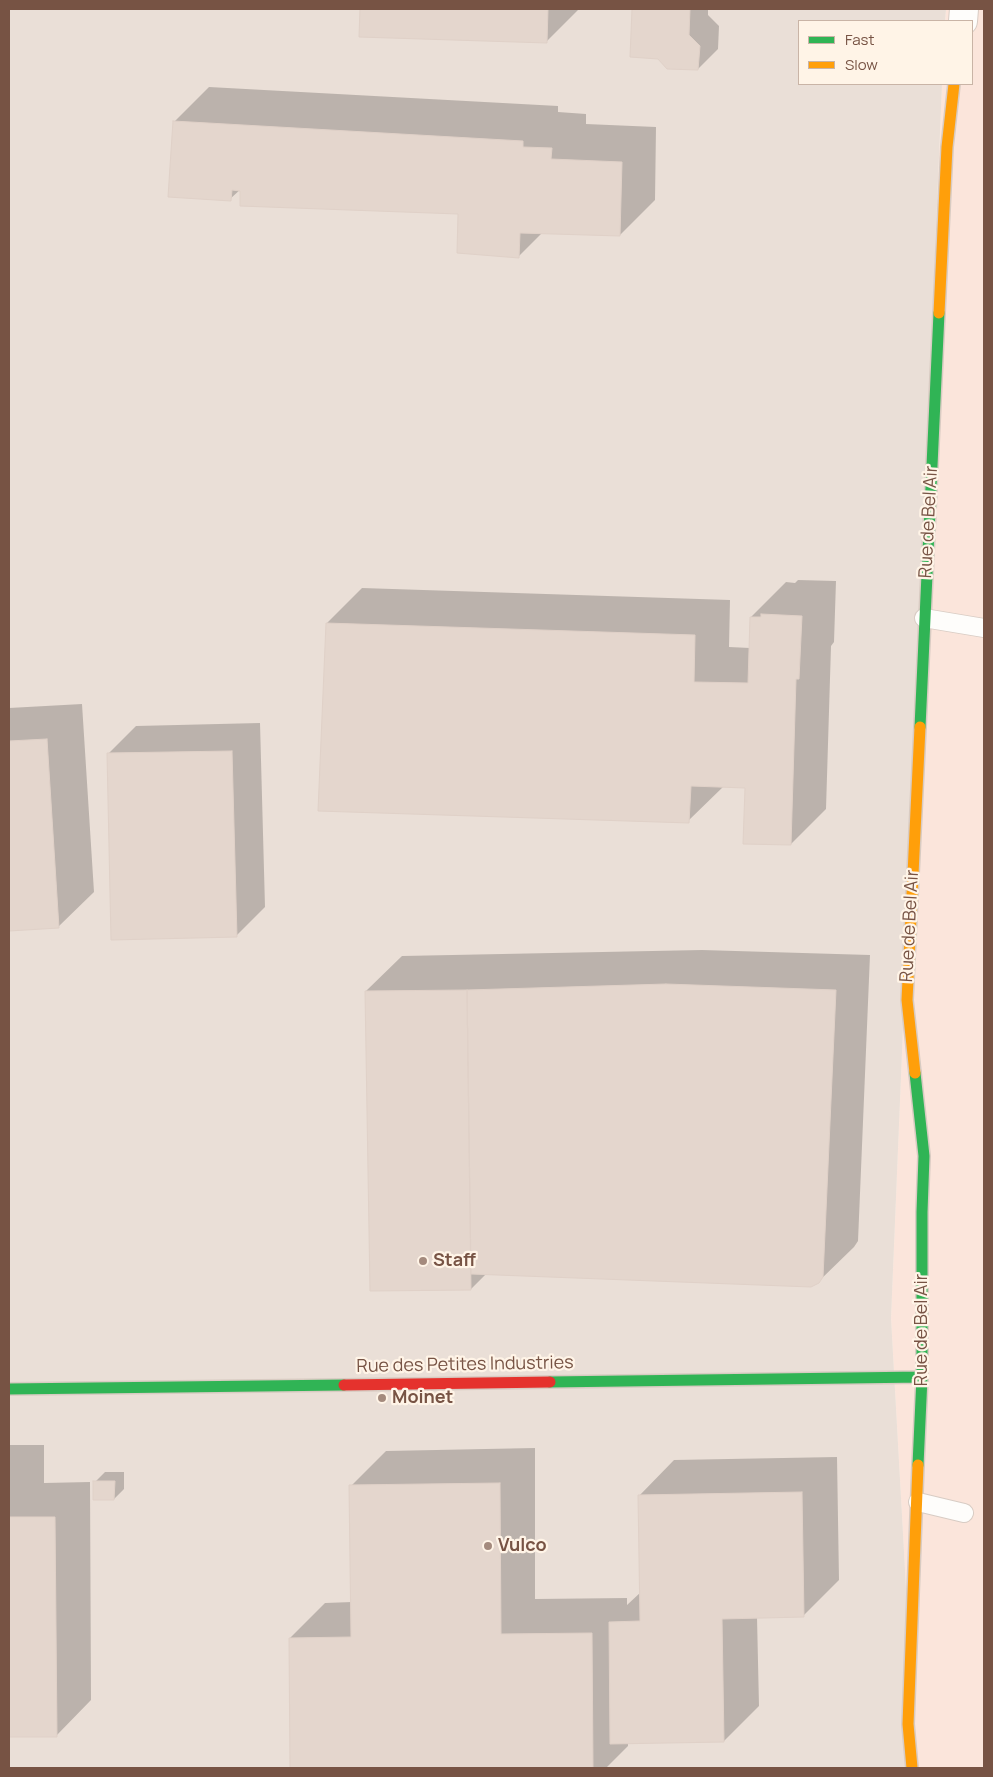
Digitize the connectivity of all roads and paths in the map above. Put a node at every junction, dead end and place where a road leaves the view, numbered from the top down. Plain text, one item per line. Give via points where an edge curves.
1 (954, 85) edge
2 (924, 618) junction
3 (984, 628) edge
4 (922, 1377) junction
5 (9, 1388) edge
6 (918, 1502) junction
7 (964, 1513) dead end
8 (912, 1768) edge

1 - 2 street, Rue de Bel Air via 947,148
2 - 3 lane
2 - 4 street, Rue de Bel Air via 907,1000 924,1156
4 - 5 street, Rue des Petites Industries
4 - 6 street, Rue de Bel Air
6 - 7 lane
6 - 8 street, Rue de Bel Air via 908,1724

